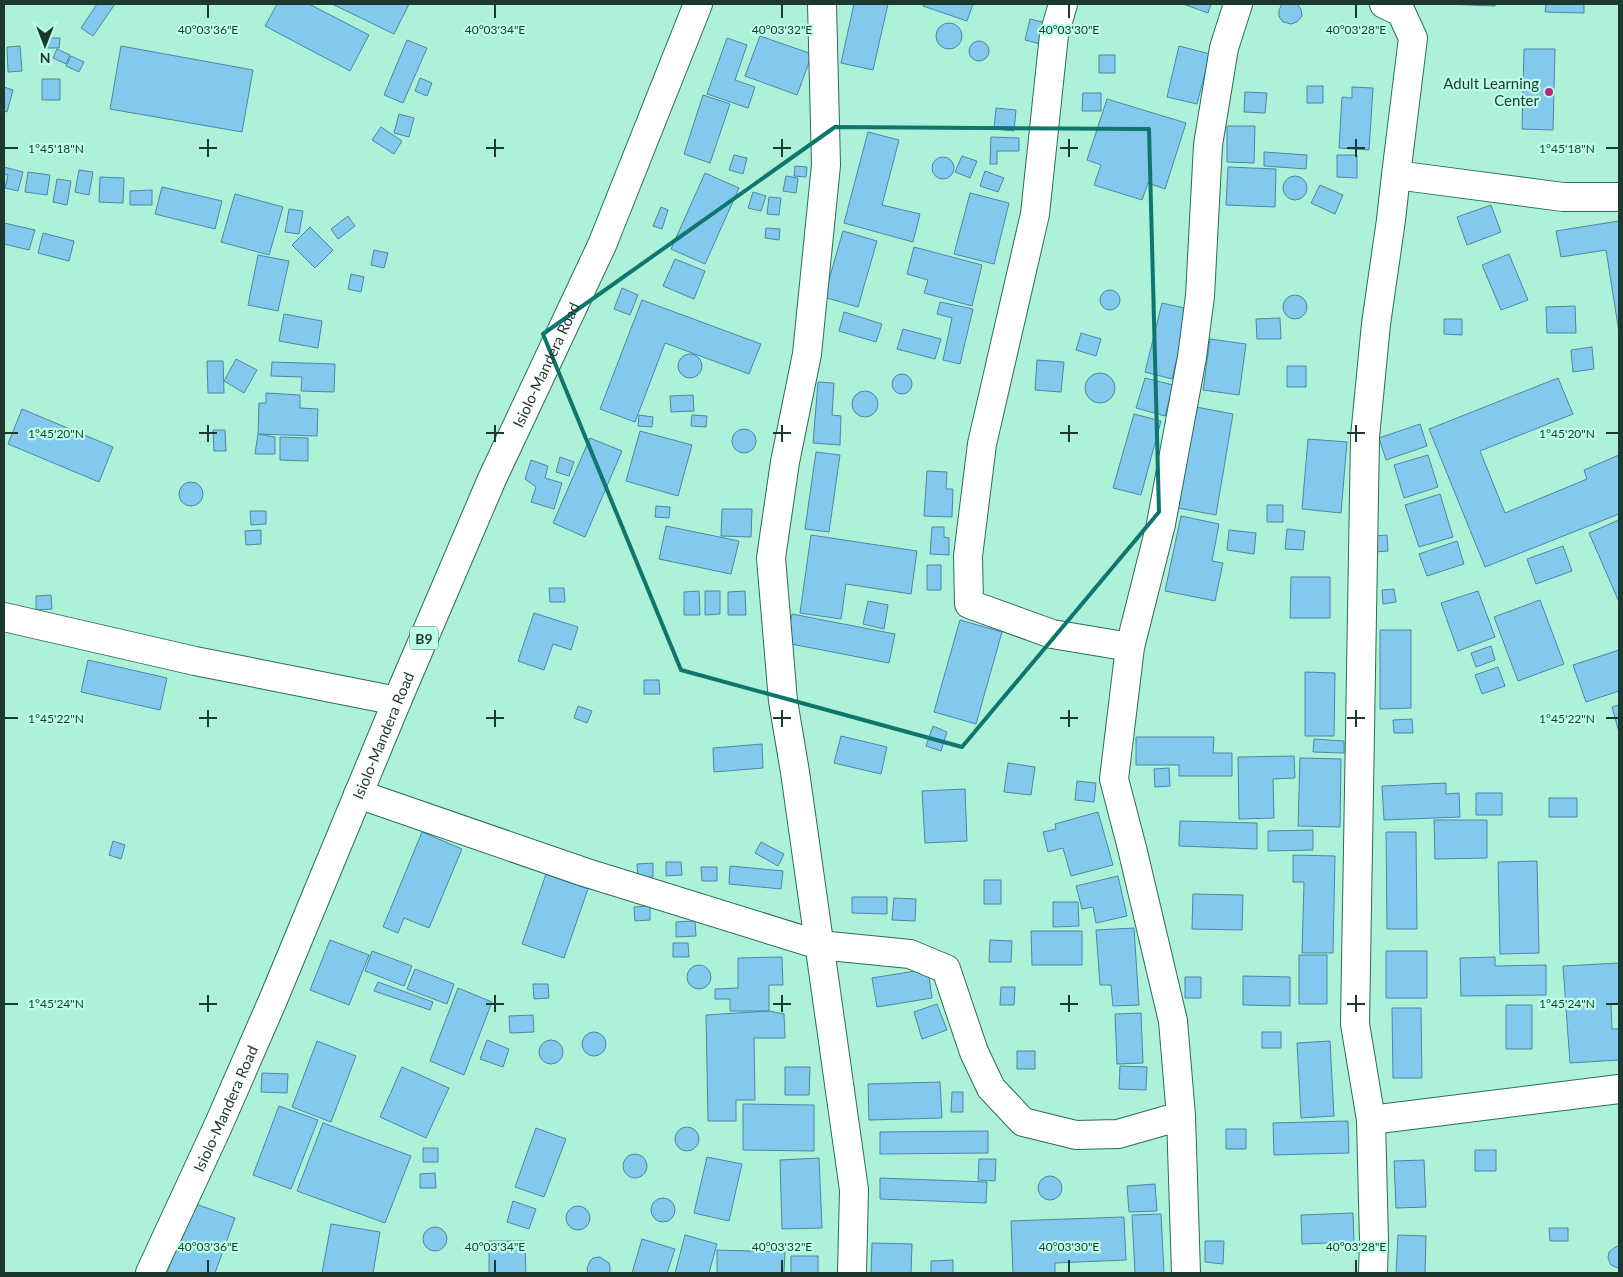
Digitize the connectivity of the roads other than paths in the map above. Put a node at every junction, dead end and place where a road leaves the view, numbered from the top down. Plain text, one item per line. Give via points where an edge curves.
1 (698, 4) edge
2 (822, 4) edge
3 (1063, 4) edge
4 (1238, 4) edge
5 (1384, 4) edge
6 (1396, 175) junction
7 (1619, 197) edge
8 (4, 618) edge
9 (1130, 646) junction
10 (397, 702) junction
11 (358, 794) junction
12 (819, 945) junction
13 (1619, 1088) edge
14 (1181, 1116) junction
15 (1371, 1120) junction
16 (150, 1273) edge
17 (852, 1273) edge
18 (1186, 1273) edge
19 (1373, 1273) edge

1 - 10 main road, Isiolo-Mandera Road / B9 via 602,245 492,479
2 - 12 main road via 826,164 807,354 784,462 771,558 783,701
3 - 9 main road via 1054,35 1034,214 982,444 968,556 969,604 1052,634
4 - 9 main road via 1224,48 1208,144 1200,296 1192,356 1161,524
5 - 6 main road via 1401,12 1413,38
6 - 7 main road via 1563,197
6 - 15 main road via 1365,437 1355,1024
8 - 10 main road
9 - 14 main road via 1114,780 1173,1021
10 - 11 main road, Isiolo-Mandera Road / B9
11 - 12 main road via 584,872
11 - 16 main road, Isiolo-Mandera Road / B9 via 218,1126
12 - 14 main road via 910,954 946,969 974,1052 991,1088 1023,1122 1076,1135 1118,1134
12 - 17 main road via 854,1190
13 - 15 main road
14 - 18 main road
15 - 19 main road

